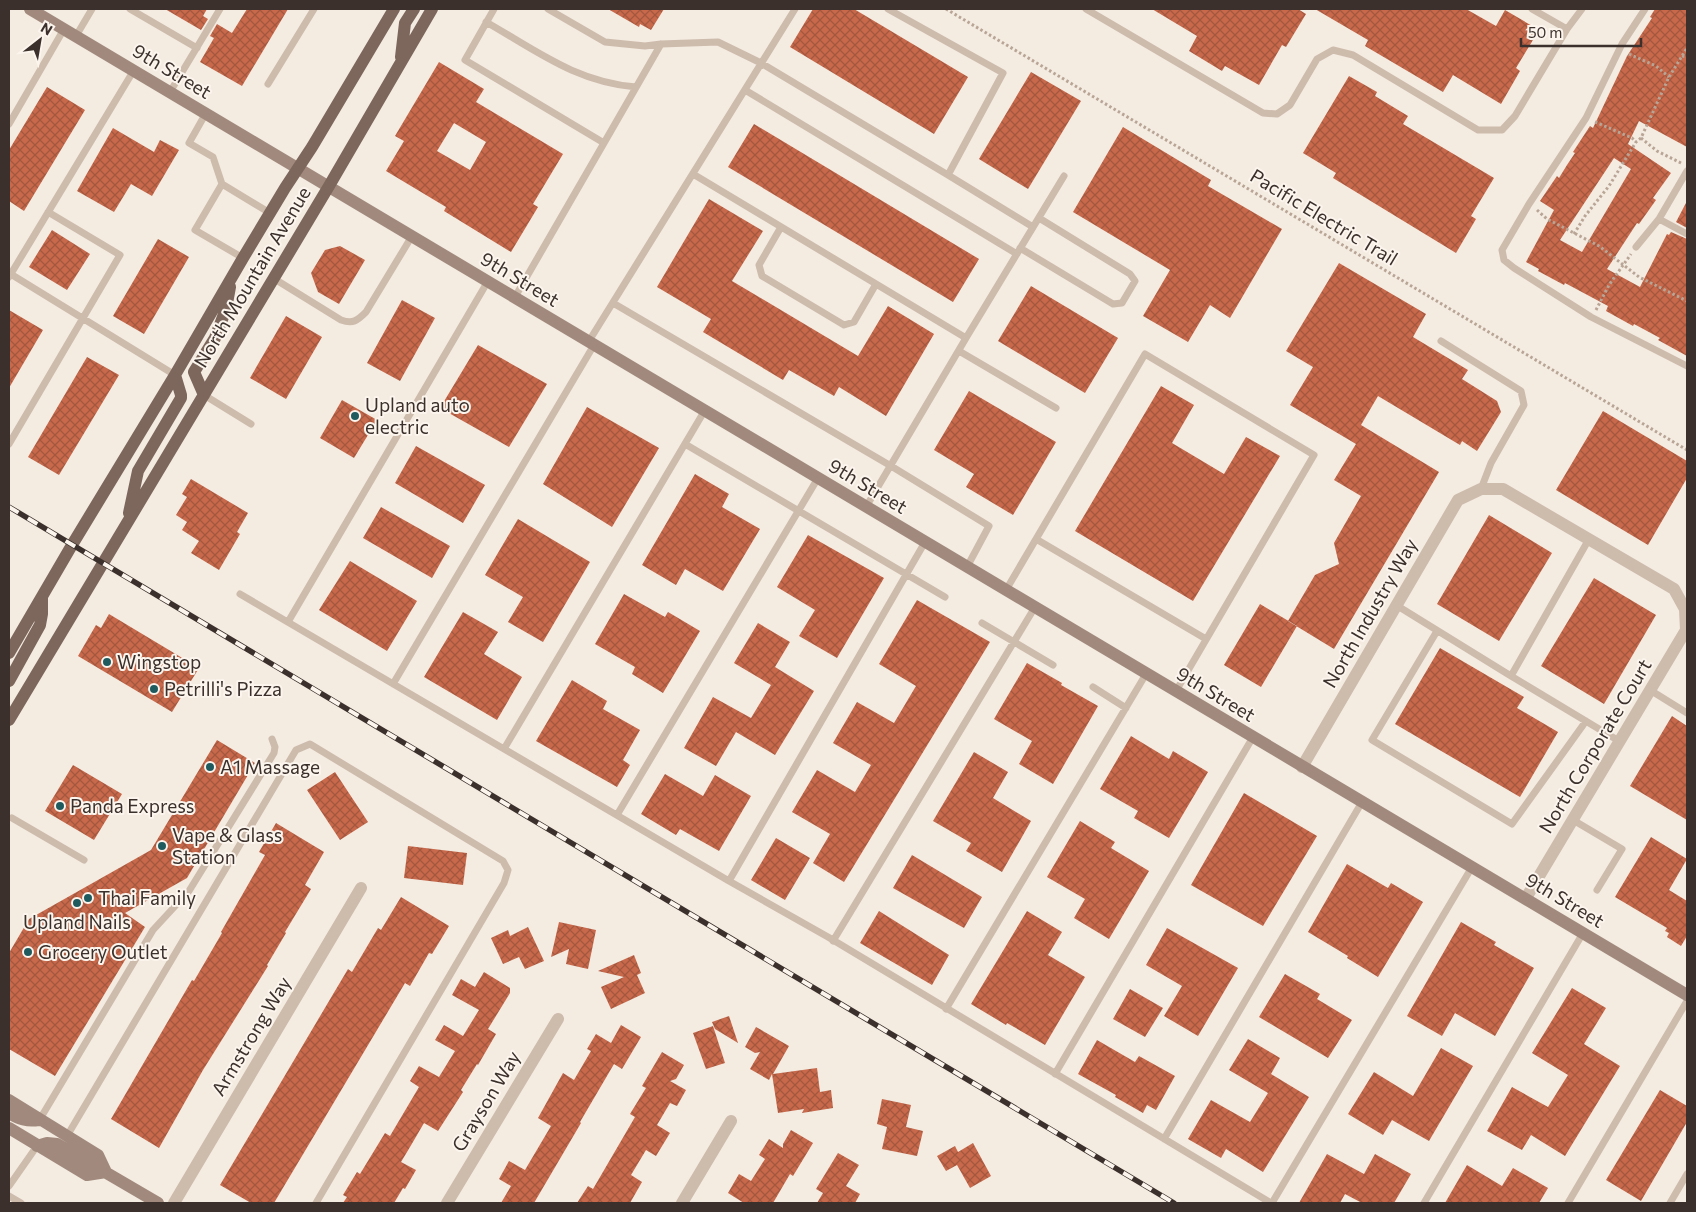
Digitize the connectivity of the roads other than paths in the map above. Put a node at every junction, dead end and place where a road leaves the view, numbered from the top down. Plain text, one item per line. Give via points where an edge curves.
1 (30, 9) edge
2 (92, 9) edge
3 (130, 9) edge
4 (220, 9) edge
5 (314, 9) edge
6 (394, 9) edge
7 (414, 9) edge
8 (432, 9) edge
9 (494, 9) edge
10 (548, 9) edge
11 (795, 9) edge
12 (888, 9) edge
13 (1086, 9) edge
14 (1532, 9) edge
15 (1582, 9) edge
16 (1645, 9) edge
17 (486, 22) junction
18 (64, 29) junction
19 (1567, 30) junction
20 (76, 36) junction
21 (661, 44) junction
22 (197, 48) junction
23 (400, 62) junction
24 (761, 63) junction
25 (134, 70) junction
26 (268, 84) dead end
27 (636, 87) junction
28 (744, 90) junction
29 (170, 92) junction
30 (206, 113) junction
31 (9, 124) edge
32 (604, 143) junction
33 (299, 168) junction
34 (1687, 171) edge
35 (693, 174) junction
36 (948, 176) junction
37 (1064, 176) dead end
38 (222, 184) junction
39 (329, 186) junction
40 (48, 212) junction
41 (270, 213) junction
42 (1039, 218) junction
43 (1659, 220) junction
44 (781, 227) junction
45 (1033, 228) junction
46 (1687, 234) edge
47 (412, 236) junction
48 (1636, 247) road end
49 (1019, 251) junction
50 (243, 258) junction
51 (9, 275) edge
52 (232, 277) junction
53 (273, 278) junction
54 (488, 281) junction
55 (876, 284) junction
56 (515, 297) junction
57 (613, 303) junction
58 (84, 318) junction
59 (966, 338) junction
60 (1441, 341) dead end
61 (592, 343) junction
62 (959, 351) junction
63 (1687, 366) edge
64 (175, 375) junction
65 (204, 395) junction
66 (1056, 408) dead end
67 (705, 410) junction
68 (251, 424) dead end
69 (9, 444) edge
70 (685, 444) junction
71 (891, 466) junction
72 (818, 478) junction
73 (1481, 489) junction
74 (866, 507) junction
75 (798, 511) junction
76 (127, 523) junction
77 (1036, 539) junction
78 (1589, 539) junction
79 (926, 542) junction
80 (967, 567) junction
81 (906, 575) junction
82 (1006, 590) junction
83 (42, 594) junction
84 (240, 594) dead end
85 (945, 597) dead end
86 (1396, 605) junction
87 (1035, 607) junction
88 (288, 622) junction
89 (982, 623) dead end
90 (1437, 631) junction
91 (1206, 639) junction
92 (1014, 641) junction
93 (9, 653) edge
94 (1053, 666) dead end
95 (1146, 674) junction
96 (1511, 676) junction
97 (9, 681) edge
98 (393, 684) junction
99 (1093, 687) dead end
100 (1650, 690) junction
101 (1176, 691) junction
102 (1126, 708) junction
103 (1687, 713) edge
104 (9, 720) edge
105 (1586, 721) junction
106 (272, 738) dead end
107 (1253, 738) junction
108 (1620, 741) junction
109 (504, 749) junction
110 (1302, 767) junction
111 (1362, 802) junction
112 (617, 816) junction
113 (12, 818) dead end
114 (1573, 820) junction
115 (84, 860) dead end
116 (1472, 867) junction
117 (729, 881) junction
118 (361, 888) dead end
119 (1596, 890) dead end
120 (1526, 898) junction
121 (1584, 933) junction
122 (833, 941) junction
123 (1687, 995) edge
124 (1687, 1001) edge
125 (946, 1009) junction
126 (558, 1019) dead end
127 (1055, 1074) junction
128 (9, 1100) edge
129 (9, 1113) edge
130 (40, 1119) junction
131 (731, 1121) dead end
132 (9, 1128) edge
133 (67, 1136) junction
134 (1164, 1139) junction
135 (37, 1146) junction
136 (106, 1172) junction
137 (1687, 1174) edge
138 (9, 1186) edge
139 (9, 1196) edge
140 (21, 1203) edge
141 (158, 1203) edge
142 (174, 1203) edge
143 (316, 1203) edge
144 (447, 1203) edge
145 (682, 1203) edge
146 (1272, 1203) edge
147 (1424, 1203) edge
148 (1568, 1203) edge
149 (1670, 1203) edge

1 - 18 street, 9th Street
2 - 20 lane
3 - 22 lane
4 - 22 lane
5 - 26 lane
6 - 33 main road, North Mountain Avenue
7 - 23 main road via 405,23
8 - 23 main road, North Mountain Avenue
9 - 17 lane
10 - 21 lane via 605,42 645,46
11 - 24 lane
12 - 36 lane via 1003,73
13 - 19 lane via 1263,113 1277,114 1290,104 1317,59 1333,50 1353,55 1478,130 1502,130 1515,116
14 - 19 lane
15 - 19 lane
16 - 63 lane via 1619,49 1586,118 1528,204 1502,250 1504,260 1591,317
17 - 27 lane via 574,73 616,86
17 - 32 lane via 465,60
18 - 20 street, 9th Street
18 - 31 lane
20 - 25 street, 9th Street
21 - 24 lane via 718,42
21 - 27 lane
22 - 29 lane
23 - 39 main road, North Mountain Avenue
24 - 28 lane
24 - 36 lane
25 - 29 street, 9th Street
25 - 40 lane
27 - 32 lane
28 - 35 lane
28 - 49 lane
29 - 30 street, 9th Street
30 - 33 street, 9th Street
30 - 38 lane via 189,143 212,157
32 - 56 lane
33 - 39 street, 9th Street
33 - 41 main road, North Mountain Avenue
34 - 43 lane
35 - 44 lane
35 - 57 lane
36 - 45 lane
37 - 42 lane
38 - 41 lane
38 - 50 lane via 195,230
39 - 47 street, 9th Street
39 - 53 main road, North Mountain Avenue
40 - 51 lane
40 - 58 lane via 120,255
41 - 50 main road, North Mountain Avenue
42 - 45 lane
42 - 49 lane via 1130,274 1134,281 1122,303 1113,304
43 - 46 lane
43 - 48 lane
44 - 55 lane
44 - 55 lane via 759,265 762,276 811,306 844,325 854,322
45 - 49 lane
47 - 53 lane via 358,321 349,323 341,320
47 - 54 street, 9th Street
49 - 59 lane
50 - 52 main road, North Mountain Avenue
51 - 58 lane
52 - 64 main road, North Mountain Avenue
52 - 65 main road via 226,309 215,338 194,372
53 - 65 main road, North Mountain Avenue
54 - 56 street, 9th Street
54 - 88 lane
55 - 59 lane
56 - 61 street, 9th Street
57 - 61 lane
57 - 71 lane
58 - 64 lane
58 - 69 lane
59 - 62 lane
60 - 73 lane via 1521,391 1524,405 1491,463
61 - 67 street, 9th Street
61 - 98 lane
62 - 66 lane
62 - 71 lane
64 - 76 main road via 181,398 138,471
64 - 83 main road, North Mountain Avenue
65 - 68 lane
65 - 76 main road, North Mountain Avenue
67 - 70 lane
67 - 72 street, 9th Street
70 - 75 lane
70 - 109 lane
71 - 74 lane
71 - 80 lane via 989,526
72 - 74 street, 9th Street
72 - 75 lane
73 - 78 street via 1503,489
73 - 86 street, North Industry Way via 1458,500
74 - 79 street, 9th Street
75 - 81 lane
75 - 112 lane
76 - 104 main road, North Mountain Avenue
77 - 82 lane
77 - 91 lane
77 - 91 lane via 1145,354 1314,454
78 - 96 lane
78 - 100 street, North Corporate Court via 1674,589 1685,609 1686,630
79 - 80 street, 9th Street
79 - 81 lane
80 - 82 street, 9th Street
81 - 85 lane
81 - 117 lane
82 - 87 street, 9th Street
83 - 93 main road, North Mountain Avenue
83 - 97 main road via 40,625
84 - 88 lane
86 - 90 lane
86 - 110 street, North Industry Way
87 - 92 lane
87 - 95 street, 9th Street
88 - 98 lane
89 - 92 lane
90 - 96 lane
90 - 105 lane via 1372,740 1512,824
91 - 101 lane
92 - 94 lane
92 - 122 lane
95 - 101 street, 9th Street
95 - 102 lane
96 - 105 lane
98 - 109 lane
99 - 102 lane
100 - 103 lane
100 - 108 street, North Corporate Court
101 - 107 street, 9th Street
102 - 125 lane
105 - 108 lane
106 - 130 lane via 274,753 189,891 154,930
107 - 110 street, 9th Street
107 - 127 lane
108 - 114 street, North Corporate Court
109 - 112 lane
110 - 111 street, 9th Street
111 - 116 street, 9th Street
111 - 134 lane
112 - 117 lane
113 - 115 lane
114 - 119 lane via 1622,849
114 - 120 street, North Corporate Court
116 - 120 street, 9th Street
116 - 146 lane
117 - 122 lane
118 - 142 street, Armstrong Way
120 - 121 street, 9th Street
121 - 123 street, 9th Street
121 - 147 lane
122 - 125 lane
124 - 148 lane
125 - 127 lane
126 - 144 street, Grayson Way
127 - 134 lane
128 - 130 street
129 - 130 street via 30,1122
130 - 133 street
131 - 145 street
132 - 135 street
133 - 136 street via 98,1155
133 - 143 lane via 296,750 310,744 503,861 508,870 504,883
134 - 146 lane
135 - 136 street via 87,1175
135 - 138 lane
136 - 141 street
137 - 149 lane
139 - 140 lane

